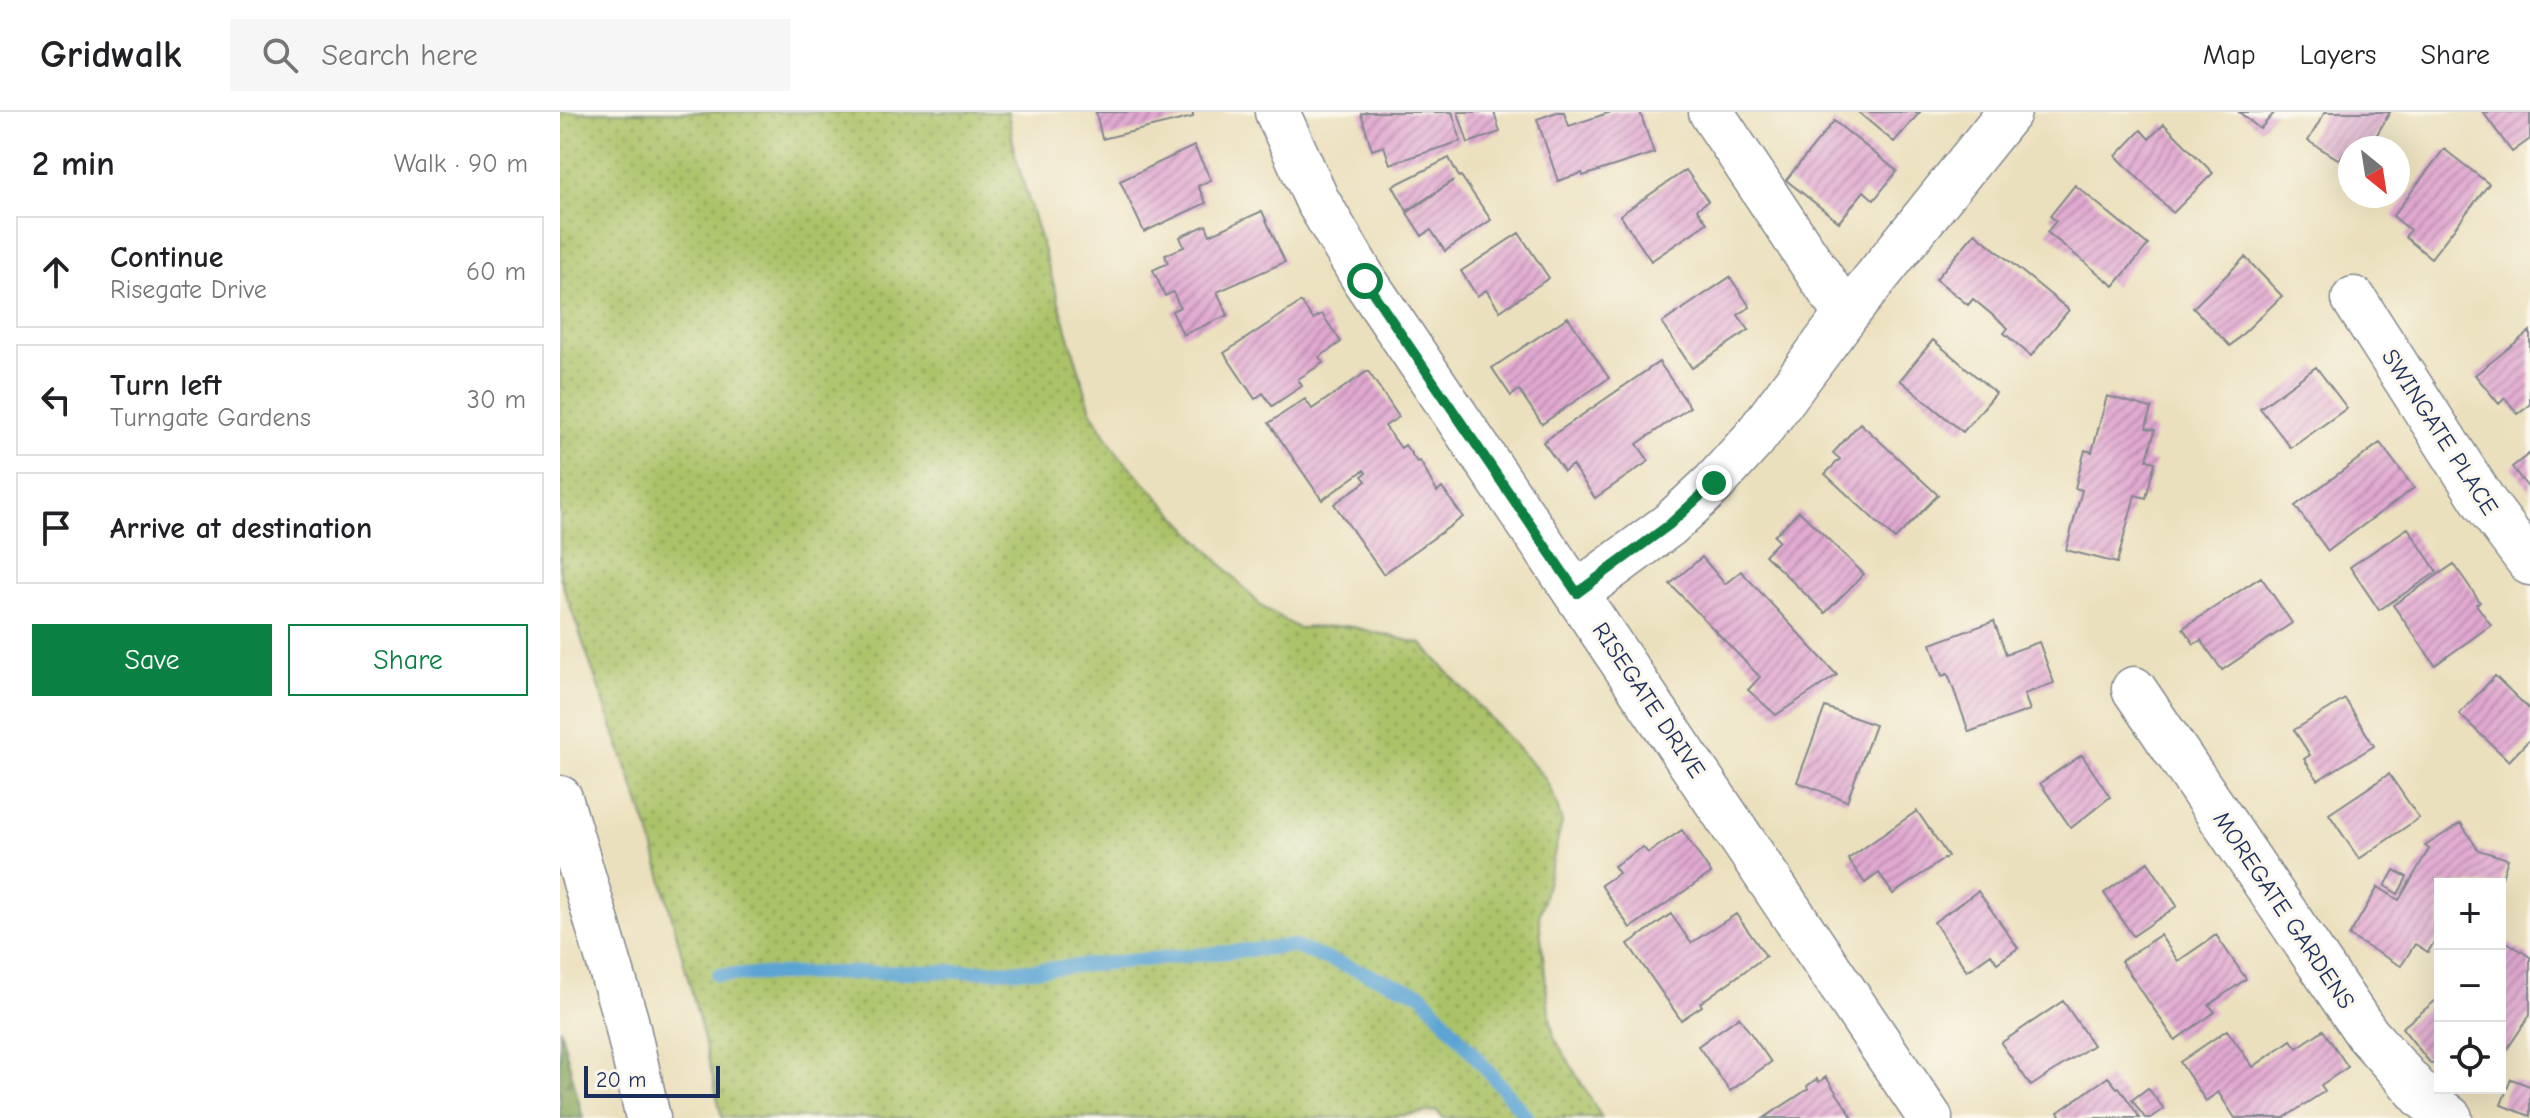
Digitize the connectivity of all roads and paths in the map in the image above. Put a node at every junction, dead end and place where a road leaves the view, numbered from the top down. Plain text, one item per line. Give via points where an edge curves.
1 (1277, 112) edge
2 (1711, 112) edge
3 (2009, 112) edge
4 (2354, 299) dead end
5 (1846, 315) junction
6 (2530, 563) edge
7 (1577, 593) junction
8 (2134, 689) dead end
9 (560, 798) edge
10 (648, 1118) edge
11 (1930, 1118) edge
12 (2450, 1118) edge

1 - 7 street, RISEGATE DRIVE via 1317,200 1365,281
2 - 5 street
3 - 5 street
4 - 6 street, SWINGATE PLACE via 2485,503
5 - 7 street via 1753,440 1714,483 1669,525
7 - 11 street, RISEGATE DRIVE
8 - 12 street, MOREGATE GARDENS via 2367,1034 2423,1097
9 - 10 street via 626,1020

